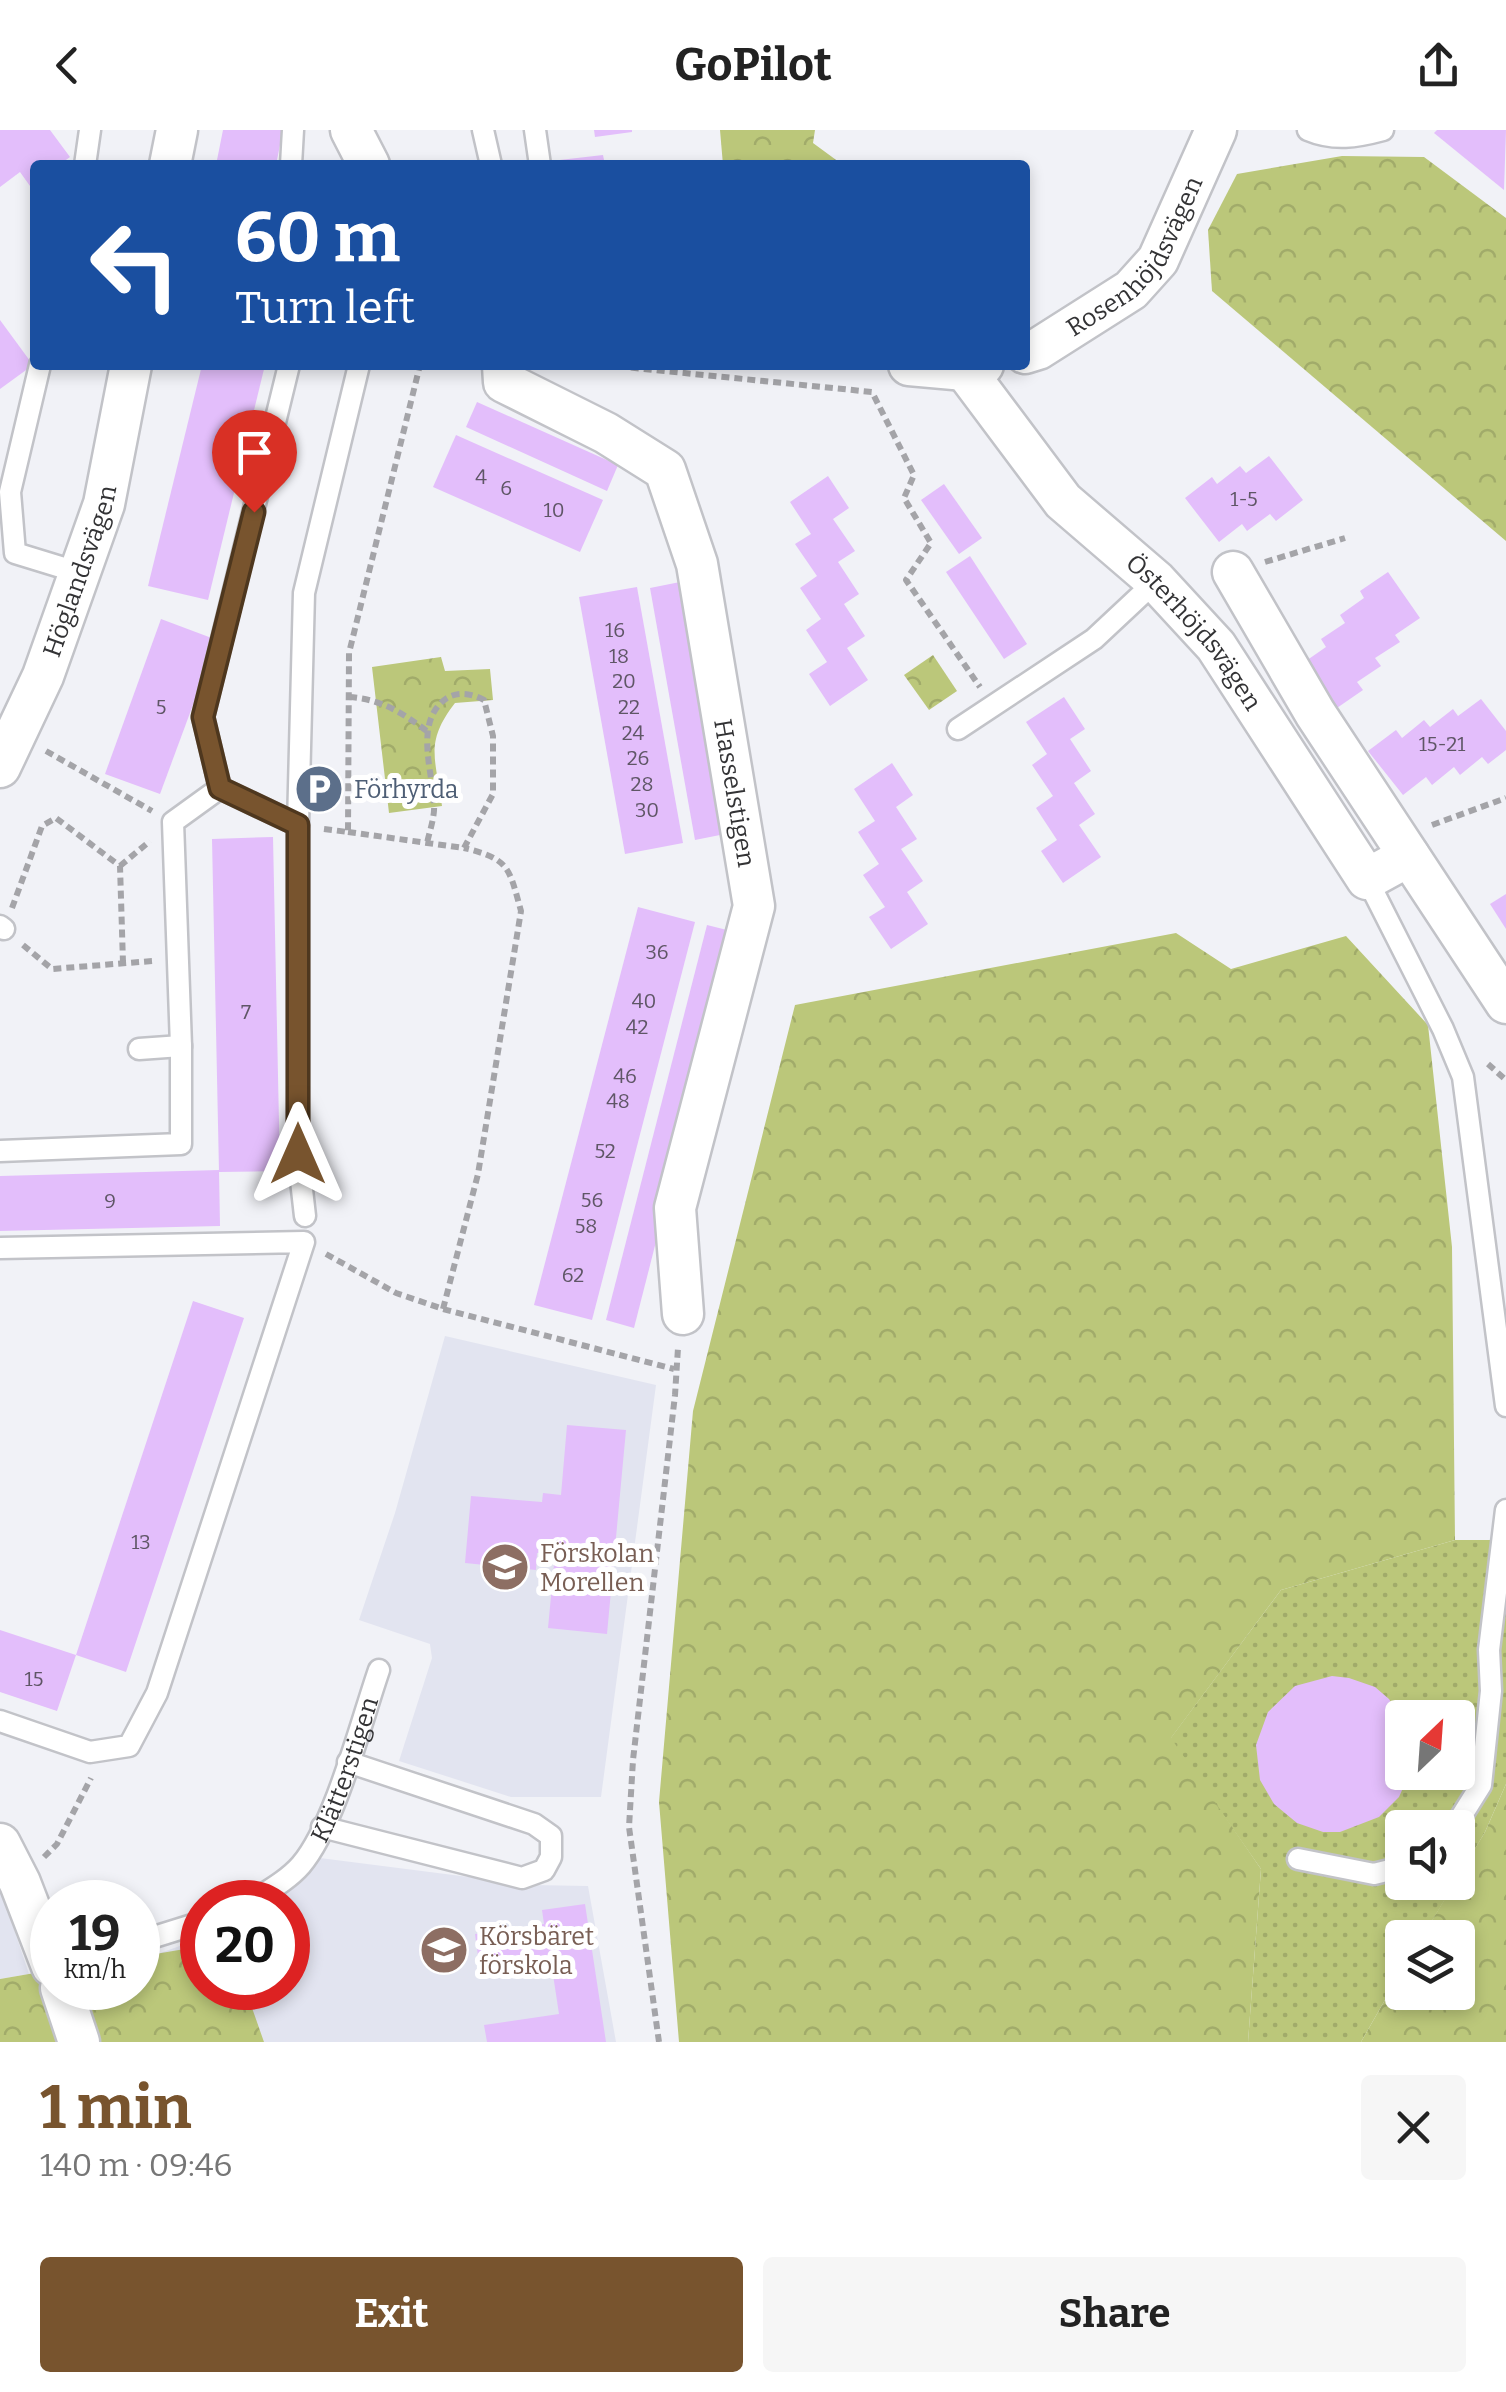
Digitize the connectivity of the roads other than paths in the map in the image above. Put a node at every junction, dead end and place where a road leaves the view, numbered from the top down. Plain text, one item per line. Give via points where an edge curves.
1 (90, 130) edge
2 (177, 130) edge
3 (293, 130) edge
4 (351, 130) edge
5 (483, 130) edge
6 (535, 130) edge
7 (1216, 130) edge
8 (1308, 130) edge
9 (1383, 130) edge
10 (85, 160) edge
11 (171, 160) edge
12 (291, 160) edge
13 (366, 160) edge
14 (490, 160) edge
15 (539, 160) edge
16 (1030, 351) edge
17 (39, 370) edge
18 (130, 370) edge
19 (288, 370) edge
20 (358, 370) edge
21 (503, 370) edge
22 (975, 370) edge
23 (77, 572) junction
24 (1234, 572) road end
25 (1156, 581) junction
26 (958, 729) dead end
27 (8, 750) edge
28 (220, 788) junction
29 (298, 825) junction
30 (1404, 846) junction
31 (1366, 879) junction
32 (1506, 1003) edge
33 (181, 1046) junction
34 (139, 1049) dead end
35 (0, 1152) edge
36 (305, 1216) dead end
37 (0, 1248) edge
38 (683, 1314) road end
39 (1506, 1406) edge
40 (1506, 1510) edge
41 (379, 1670) dead end
42 (0, 1721) edge
43 (348, 1762) junction
44 (1465, 1810) edge
45 (322, 1828) junction
46 (0, 1844) edge
47 (1298, 1858) dead end
48 (1385, 1872) edge
49 (281, 1880) edge
50 (30, 1909) edge
51 (68, 2010) edge
52 (79, 2042) edge

1 - 10 lane
2 - 11 street
3 - 12 lane
4 - 13 street
5 - 14 lane
6 - 15 lane
7 - 16 street, Rosenhöjdsvägen via 1158,260 1131,290
8 - 9 lane via 1353,138
17 - 23 lane via 10,492 15,553
18 - 23 street, Höglandsvägen via 104,504
19 - 28 lane via 203,717
20 - 29 lane via 304,593
21 - 38 street, Hasselstigen via 504,382 666,470 697,564 754,906 676,1208
22 - 25 street, Österhöjdsvägen via 1063,501
23 - 27 street, Höglandsvägen via 66,615
24 - 30 street, Österhöjdsvägen via 1315,713
25 - 26 lane via 1094,639
25 - 31 street, Österhöjdsvägen via 1216,646
28 - 29 lane
28 - 33 lane via 172,822
29 - 36 lane via 298,1154
30 - 31 street
30 - 32 street, Österhöjdsvägen
31 - 39 lane via 1463,1077
33 - 34 lane
33 - 35 lane via 181,1144
37 - 42 lane via 304,1242 157,1693 129,1746 90,1752
40 - 44 lane via 1488,1650 1481,1784
41 - 43 lane, Klätterstigen
43 - 45 lane, Klätterstigen
43 - 45 lane via 534,1824 550,1836 551,1857 544,1870 522,1878
45 - 49 lane, Klätterstigen via 301,1865
46 - 50 street
47 - 48 lane
51 - 52 street

